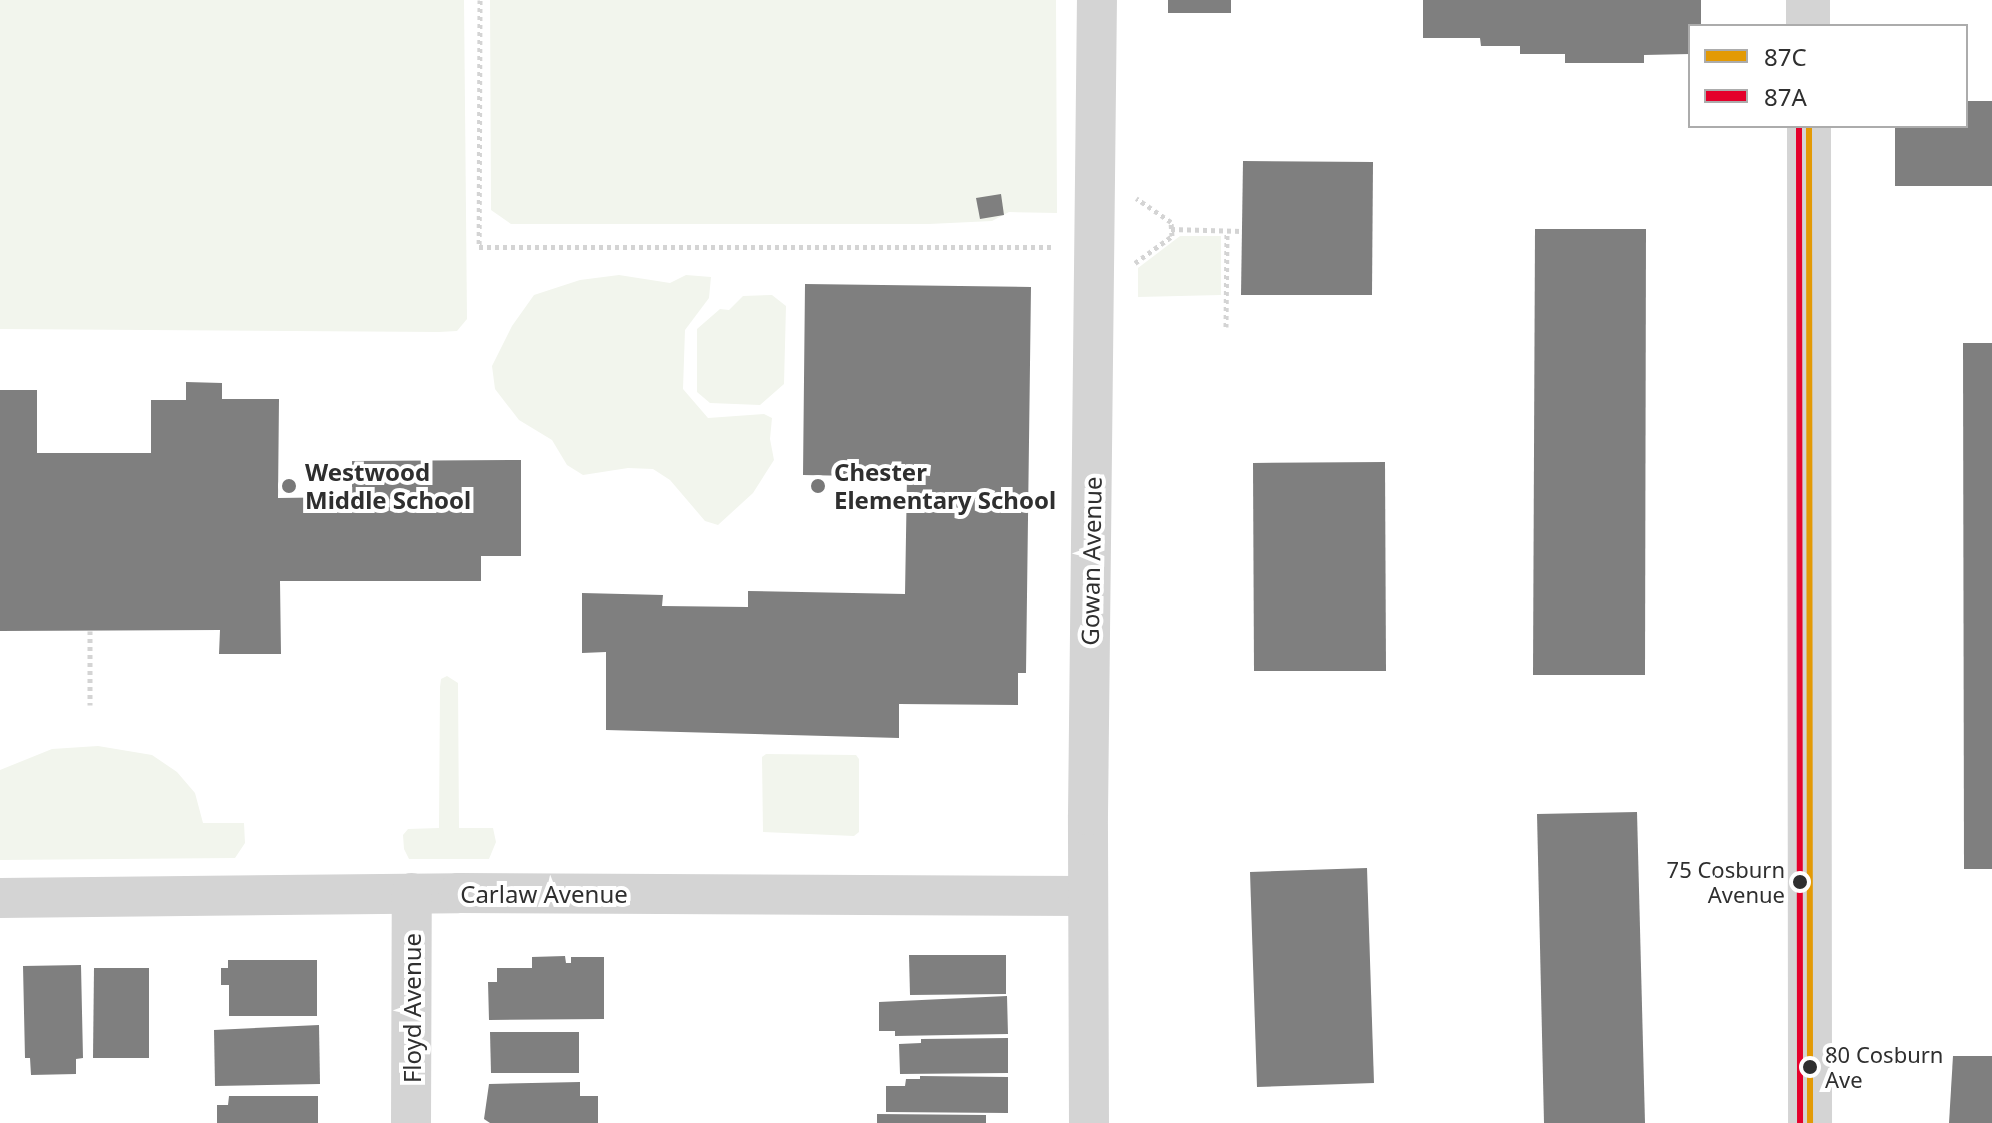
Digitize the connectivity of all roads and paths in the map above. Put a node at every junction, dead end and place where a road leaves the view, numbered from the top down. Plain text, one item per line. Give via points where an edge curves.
1 (480, 0) edge
2 (1097, 0) edge
3 (1808, 0) edge
4 (1808, 24) edge
5 (1809, 128) edge
6 (1132, 195) dead end
7 (1171, 229) junction
8 (1227, 231) junction
9 (1242, 231) dead end
10 (1063, 247) dead end
11 (1133, 264) dead end
12 (1226, 327) dead end
13 (90, 631) dead end
14 (90, 705) dead end
15 (412, 893) junction
16 (1088, 896) junction
17 (0, 898) edge
18 (411, 1123) edge
19 (1089, 1123) edge
20 (1810, 1123) edge

1 - 10 path via 479,247
2 - 16 street, Gowan Avenue
3 - 4 street
5 - 20 street
6 - 7 path via 1171,222
7 - 8 path
7 - 11 path via 1172,236
8 - 9 path
8 - 12 path
13 - 14 path
15 - 16 street, Carlaw Avenue
15 - 17 street, Carlaw Avenue
15 - 18 street, Floyd Avenue
16 - 19 street, Gowan Avenue

